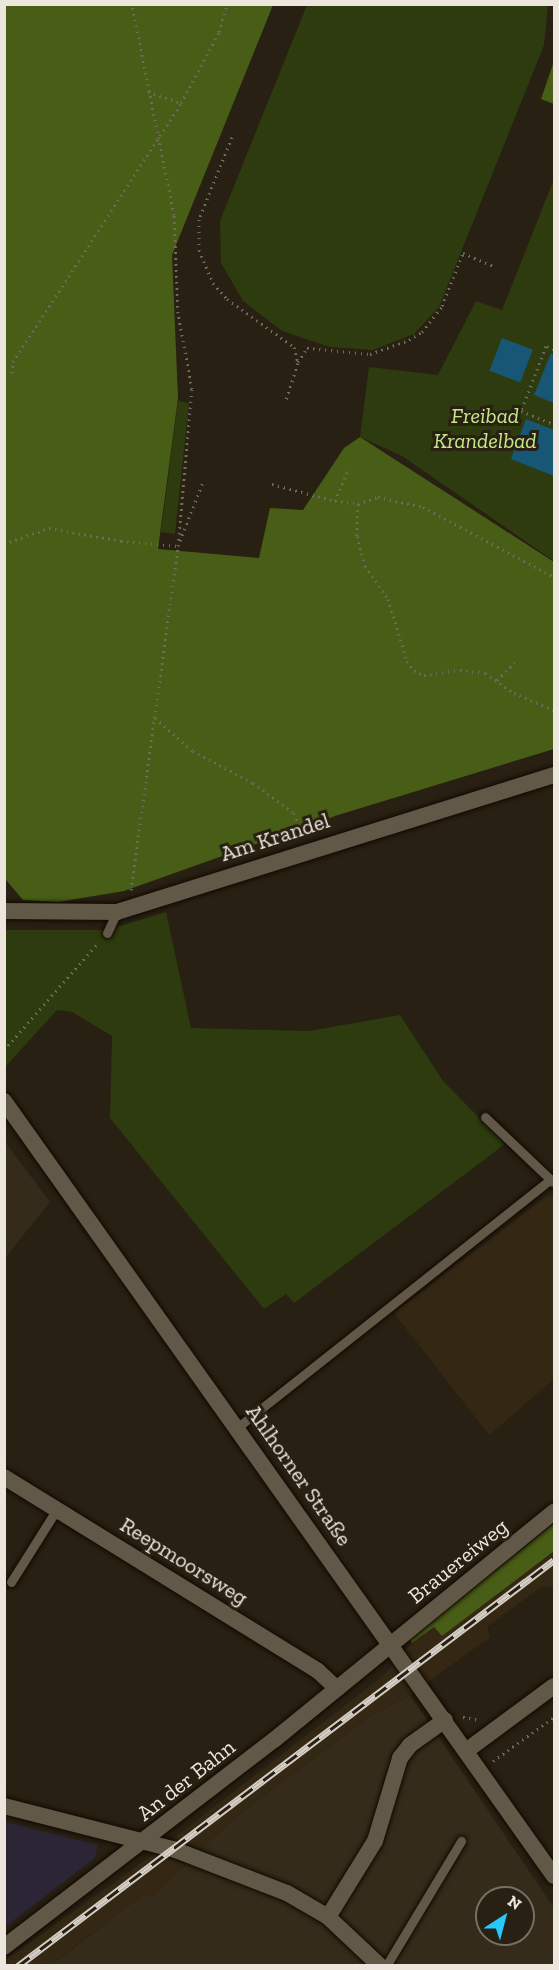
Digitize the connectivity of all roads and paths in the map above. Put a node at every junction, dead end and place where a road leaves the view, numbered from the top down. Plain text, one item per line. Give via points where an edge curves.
1 (132, 4) edge
2 (227, 4) edge
3 (148, 92) junction
4 (181, 103) junction
5 (160, 135) junction
6 (232, 137) dead end
7 (494, 266) dead end
8 (555, 349) edge
9 (298, 363) junction
10 (12, 373) dead end
11 (286, 401) dead end
12 (555, 424) edge
13 (349, 468) dead end
14 (204, 479) dead end
15 (272, 484) dead end
16 (335, 501) junction
17 (358, 504) junction
18 (4, 544) edge
19 (178, 546) junction
20 (555, 577) edge
21 (515, 662) dead end
22 (497, 680) junction
23 (555, 710) edge
24 (155, 718) junction
25 (555, 775) edge
26 (310, 849) junction
27 (4, 911) edge
28 (117, 912) junction
29 (107, 933) joint
30 (4, 1050) edge
31 (4, 1101) edge
32 (485, 1117) dead end
33 (552, 1182) edge
34 (238, 1427) junction
35 (4, 1477) edge
36 (57, 1509) junction
37 (555, 1512) edge
38 (11, 1582) dead end
39 (391, 1644) junction
40 (555, 1686) edge
41 (336, 1689) junction
42 (555, 1717) edge
43 (445, 1720) junction
44 (472, 1747) junction
45 (4, 1806) edge
46 (144, 1841) junction
47 (461, 1841) dead end
48 (555, 1876) edge
49 (328, 1917) junction
50 (4, 1947) edge
51 (380, 1965) edge
52 (386, 1965) edge

1 - 3 path
2 - 4 path via 219,32
3 - 4 path
3 - 5 path
4 - 5 path
5 - 10 path via 13,362
5 - 19 path via 174,215 178,313 192,389
6 - 9 path via 199,219 199,250 204,266 227,299 258,324 288,339
7 - 9 path via 463,253 442,306 422,332 410,340 370,354 307,348
8 - 12 path via 546,346 520,411
9 - 11 path
13 - 16 path
14 - 19 path
15 - 16 path
16 - 17 path
17 - 20 path via 378,497 423,507
17 - 22 path via 357,536 365,566 388,599 407,662 424,675 460,670 485,673
18 - 19 path via 50,528 120,541
19 - 24 path
21 - 22 path
22 - 23 path via 513,693
24 - 26 path via 193,751 253,783 294,813
24 - 28 path via 134,886
25 - 26 street, Am Krandel
26 - 28 street, Am Krandel
27 - 28 street, Am Krandel
28 - 29 lane
29 - 30 path
31 - 34 street, Ahlhorner Straße
32 - 33 lane
33 - 34 lane
34 - 39 street, Ahlhorner Straße
35 - 36 street, Reepmoorsweg
36 - 38 lane
36 - 41 street, Reepmoorsweg via 318,1671
37 - 39 street, Brauereiweg
39 - 41 street, An der Bahn
39 - 43 street, Ahlhorner Straße
40 - 44 street
41 - 46 street, An der Bahn
42 - 44 path via 493,1761
43 - 44 street, Ahlhorner Straße
43 - 49 street via 410,1744 393,1776 375,1841
44 - 48 street, Ahlhorner Straße
45 - 46 street
46 - 49 street via 287,1893
46 - 50 street, An der Bahn
47 - 52 lane
49 - 51 street

